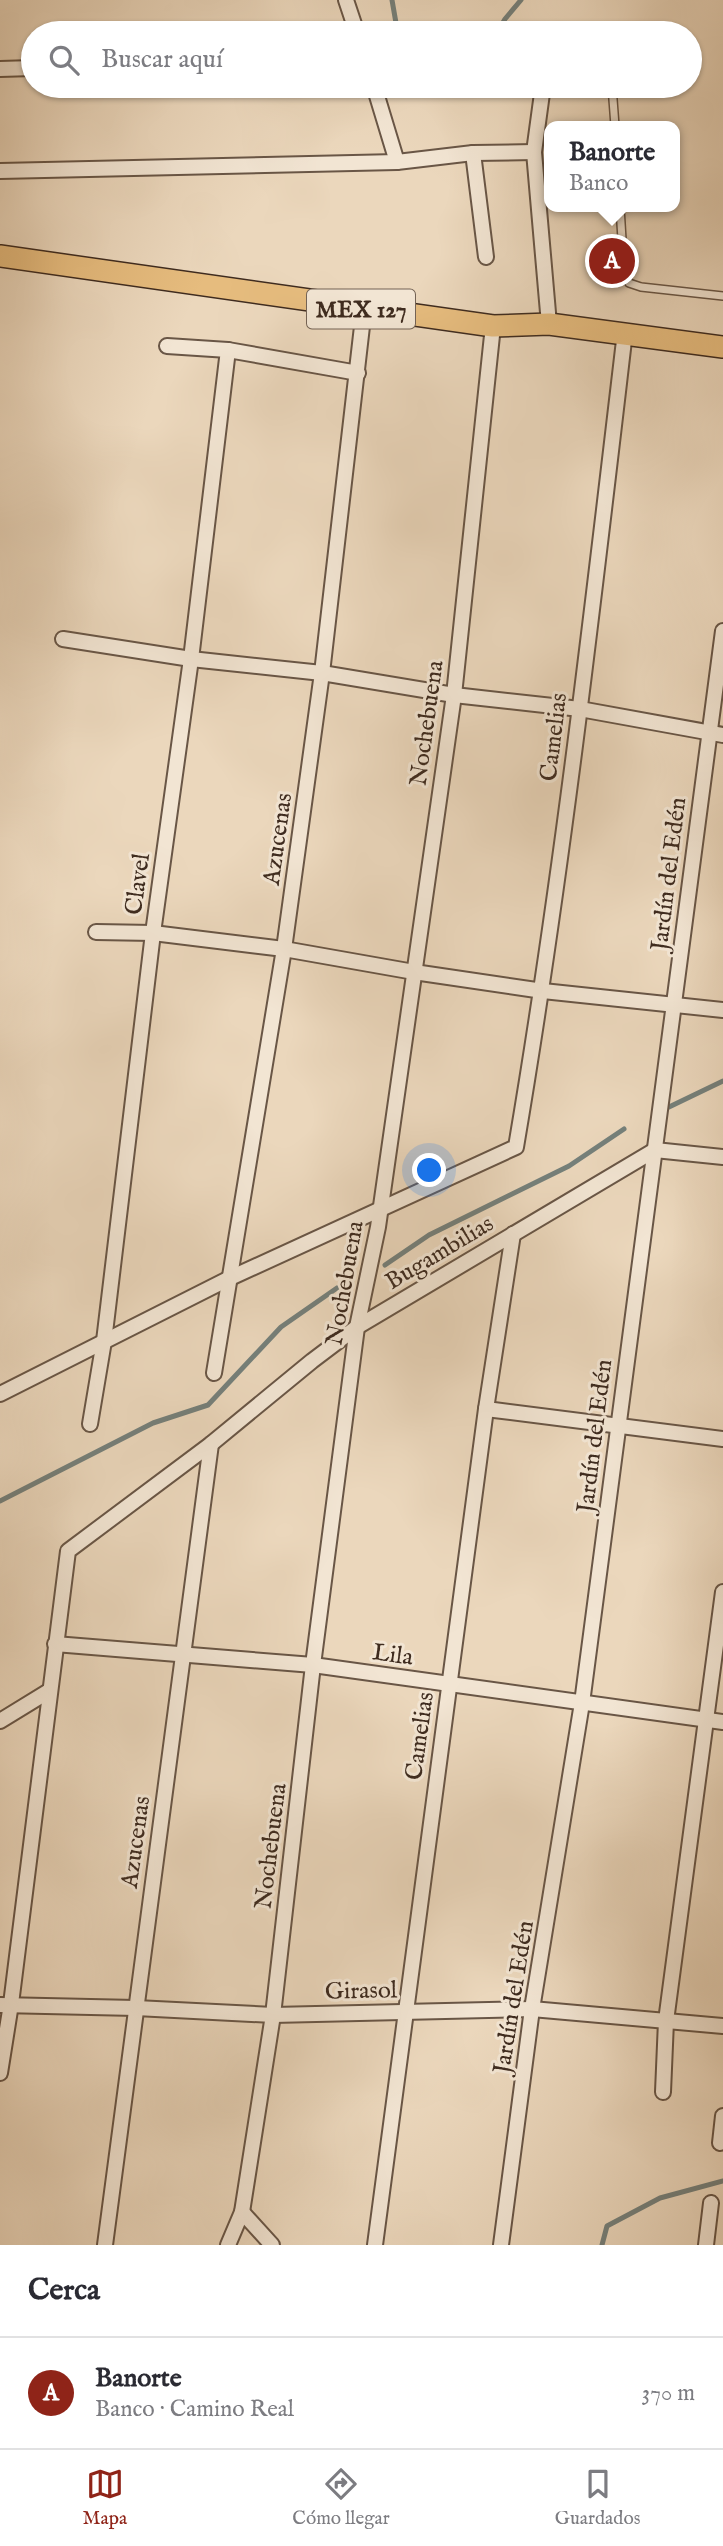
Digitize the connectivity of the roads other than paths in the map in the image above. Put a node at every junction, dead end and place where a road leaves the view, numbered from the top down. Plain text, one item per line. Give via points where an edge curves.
1 (346, 0) edge
2 (353, 21) edge
3 (21, 68) edge
4 (0, 69) edge
5 (378, 98) edge
6 (541, 98) edge
7 (613, 98) edge
8 (615, 121) edge
9 (534, 152) junction
10 (473, 153) junction
11 (397, 162) junction
12 (0, 172) edge
13 (620, 212) edge
14 (0, 256) edge
15 (486, 257) dead end
16 (723, 296) edge
17 (364, 309) junction
18 (548, 324) junction
19 (493, 326) junction
20 (625, 332) junction
21 (167, 346) dead end
22 (723, 347) edge
23 (228, 350) junction
24 (358, 373) junction
25 (723, 631) edge
26 (63, 639) dead end
27 (191, 659) junction
28 (323, 673) junction
29 (454, 695) junction
30 (580, 709) junction
31 (716, 733) edge
32 (96, 932) dead end
33 (153, 933) junction
34 (284, 949) junction
35 (414, 972) junction
36 (543, 991) junction
37 (674, 1004) junction
38 (723, 1010) edge
39 (655, 1150) junction
40 (723, 1157) edge
41 (380, 1207) junction
42 (513, 1234) junction
43 (228, 1279) junction
44 (358, 1327) junction
45 (104, 1341) junction
46 (214, 1373) dead end
47 (0, 1394) edge
48 (486, 1409) junction
49 (90, 1423) dead end
50 (619, 1427) junction
51 (723, 1439) edge
52 (211, 1444) junction
53 (723, 1592) edge
54 (55, 1644) junction
55 (183, 1654) junction
56 (313, 1665) junction
57 (449, 1684) junction
58 (49, 1691) junction
59 (582, 1703) junction
60 (707, 1719) junction
61 (0, 1721) edge
62 (723, 1722) edge
63 (6, 2004) edge
64 (136, 2008) junction
65 (532, 2009) junction
66 (405, 2012) junction
67 (273, 2015) junction
68 (666, 2021) junction
69 (723, 2026) edge
70 (0, 2073) edge
71 (663, 2092) dead end
72 (723, 2116) edge
73 (720, 2143) dead end
74 (711, 2203) dead end
75 (242, 2212) junction
76 (105, 2245) edge
77 (228, 2245) edge
78 (272, 2245) edge
79 (375, 2245) edge
80 (501, 2245) edge
81 (706, 2245) edge

1 - 2 street
3 - 4 street
5 - 11 street
6 - 9 street
7 - 8 lane
9 - 10 street
9 - 18 street
10 - 11 street
10 - 15 street
11 - 12 street
13 - 16 lane via 624,272 629,283
14 - 17 main road, MEX 127
17 - 19 main road, MEX 127
17 - 24 street, Azucenas
18 - 19 main road, MEX 127
18 - 20 main road, MEX 127
19 - 29 street, Nochebuena
20 - 22 main road, MEX 127
20 - 30 street, Camelias
21 - 23 street
23 - 24 street
23 - 27 street, Clavel
24 - 28 street, Azucenas
25 - 31 street, Jardín del Edén
26 - 27 street
27 - 28 street
27 - 33 street, Clavel
28 - 29 street
28 - 34 street, Azucenas
29 - 30 street
29 - 35 street, Nochebuena
30 - 31 street
30 - 36 street, Camelias
31 - 37 street, Jardín del Edén
32 - 33 street
33 - 34 street
33 - 45 street, Clavel
34 - 35 street
34 - 43 street, Azucenas
35 - 36 street
35 - 41 street, Nochebuena
36 - 37 street
36 - 41 street, Camelias via 516,1147
37 - 38 street
37 - 39 street, Jardín del Edén
39 - 40 street
39 - 42 street, Bugambilias
39 - 50 street, Jardín del Edén
41 - 43 street
41 - 44 street, Nochebuena
42 - 44 street, Bugambilias
42 - 48 street, Camelias
43 - 45 street
43 - 46 street, Azucenas
44 - 52 street, Bugambilias
44 - 56 street, Nochebuena
45 - 47 street
45 - 49 street, Clavel
48 - 50 street
48 - 57 street, Camelias
50 - 51 street
50 - 59 street, Jardín del Edén
52 - 54 street, Bugambilias via 68,1552
52 - 55 street, Azucenas
53 - 60 street
54 - 55 street, Lila
54 - 58 street
55 - 56 street, Lila
55 - 64 street, Azucenas
56 - 57 street, Lila
56 - 67 street, Nochebuena
57 - 59 street, Lila
57 - 66 street, Camelias
58 - 61 street
58 - 63 street
59 - 60 street, Lila
59 - 65 street, Jardín del Edén
60 - 62 street, Lila
60 - 68 street
63 - 64 street, Girasol
63 - 70 street
64 - 67 street, Girasol
64 - 76 street, Azucenas
65 - 66 street, Girasol
65 - 68 street, Girasol
65 - 80 street, Jardín del Edén
66 - 67 street, Girasol
66 - 79 street, Camelias
67 - 75 street, Nochebuena
68 - 69 street, Girasol
68 - 71 street
72 - 73 street
74 - 81 street
75 - 77 street, Nochebuena
75 - 78 street

